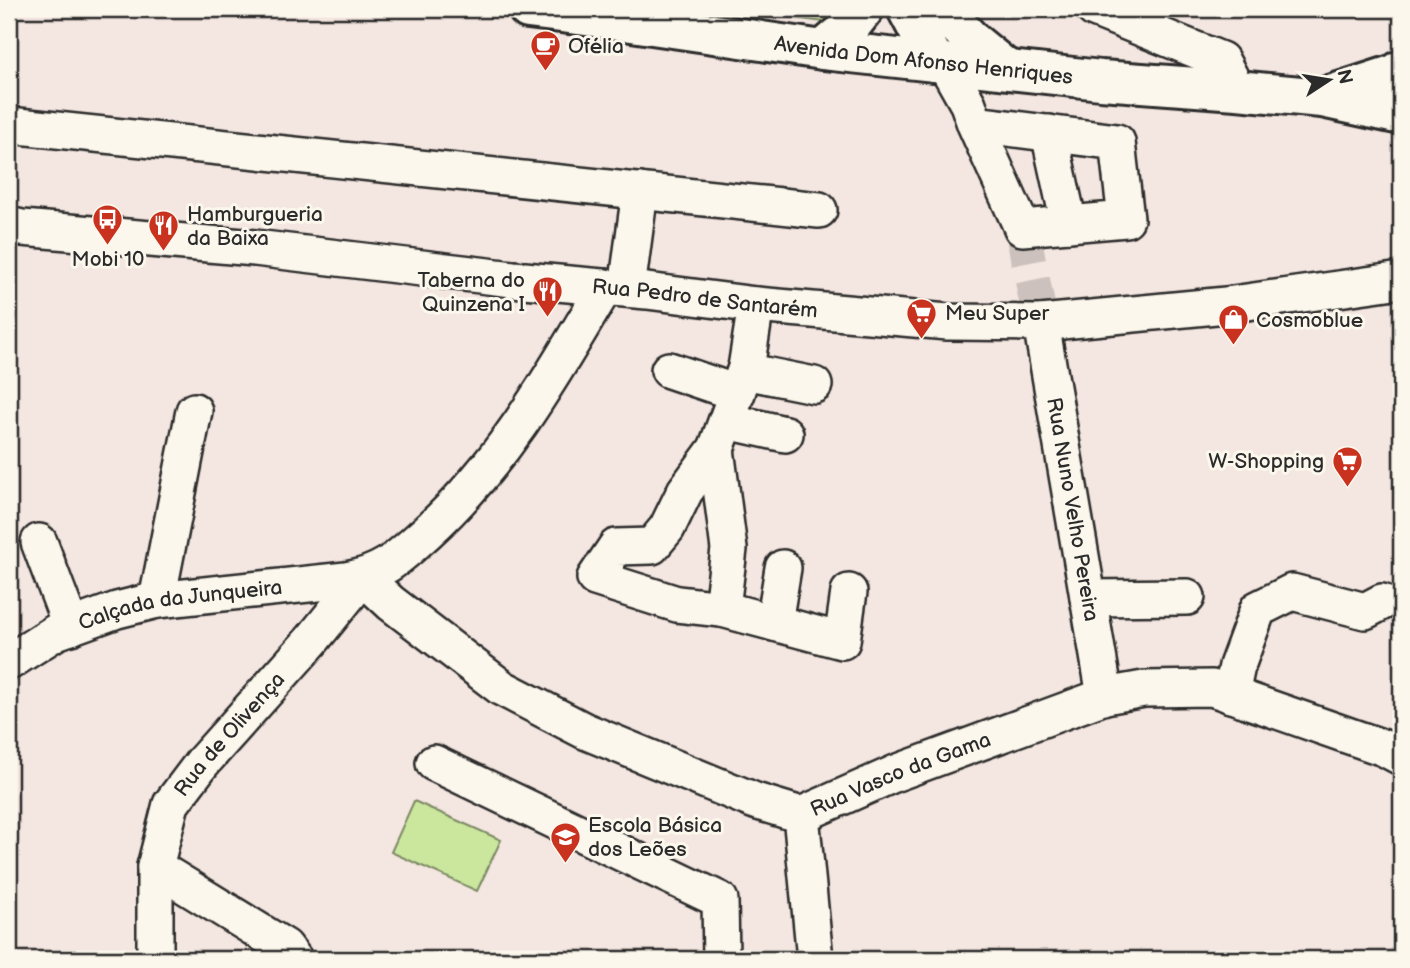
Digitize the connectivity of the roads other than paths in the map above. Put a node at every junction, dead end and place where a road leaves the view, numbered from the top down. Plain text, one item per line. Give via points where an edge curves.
1 (528, 9) edge
2 (864, 9) edge
3 (907, 9) edge
4 (942, 9) edge
5 (1094, 9) edge
6 (823, 50) junction
7 (940, 62) junction
8 (1006, 69) junction
9 (1401, 70) edge
10 (1237, 90) junction
11 (1322, 98) junction
12 (1401, 116) edge
13 (975, 124) junction
14 (9, 125) edge
15 (1049, 133) junction
16 (640, 191) junction
17 (819, 210) dead end
18 (1069, 223) junction
19 (9, 225) edge
20 (1401, 280) edge
21 (616, 288) junction
22 (756, 305) junction
23 (1041, 323) junction
24 (669, 370) dead end
25 (814, 385) dead end
26 (731, 409) junction
27 (194, 411) dead end
28 (785, 434) dead end
29 (39, 542) dead end
30 (783, 568) dead end
31 (363, 577) junction
32 (849, 592) dead end
33 (1187, 597) dead end
34 (1088, 598) junction
35 (157, 600) junction
36 (1382, 602) dead end
37 (722, 609) junction
38 (774, 623) junction
39 (71, 627) junction
40 (9, 662) edge
41 (1105, 695) junction
42 (1231, 695) junction
43 (1401, 757) edge
44 (434, 763) dead end
45 (801, 815) junction
46 (155, 867) junction
47 (155, 959) edge
48 (294, 959) edge
49 (721, 959) edge
50 (815, 959) edge

1 - 6 main road, Avenida Dom Afonso Henriques
2 - 6 main road
3 - 7 main road
4 - 8 main road
5 - 10 street via 1221,60
6 - 7 main road, Avenida Dom Afonso Henriques
7 - 8 main road, Avenida Dom Afonso Henriques
7 - 13 street via 968,104
8 - 10 main road, Avenida Dom Afonso Henriques
9 - 11 main road, Avenida Dom Afonso Henriques
10 - 11 main road, Avenida Dom Afonso Henriques
11 - 12 main road, Avenida Dom Afonso Henriques
13 - 15 street
13 - 18 street via 1022,228
14 - 16 street
15 - 18 street
15 - 18 street via 1117,142 1126,219
16 - 17 street
16 - 21 street
19 - 21 street, Rua Pedro de Santarém
20 - 23 street, Rua Pedro de Santarém via 1226,305
21 - 22 street, Rua Pedro de Santarém
21 - 31 street via 478,480 407,551
22 - 23 street, Rua Pedro de Santarém via 948,322
22 - 26 street
23 - 34 street, Rua Nuno Velho Pereira
24 - 26 street
25 - 26 street
26 - 28 street
26 - 37 street via 729,549
26 - 37 street via 667,528 652,546 615,547 595,578 677,604
27 - 35 street
29 - 39 street
30 - 38 street
31 - 35 street, Calçada da Junqueira
31 - 45 street, Rua Vasco da Gama via 502,688 585,731 755,801
31 - 46 street, Rua de Olivença via 171,804
32 - 38 street via 842,641
33 - 34 street
34 - 41 street, Rua Nuno Velho Pereira
35 - 39 street, Calçada da Junqueira
36 - 42 street via 1365,611 1292,592 1258,608
37 - 38 street
39 - 40 street, Calçada da Junqueira
41 - 42 street, Rua Vasco da Gama via 1212,688
41 - 45 street, Rua Vasco da Gama via 896,773
42 - 43 street, Rua Vasco da Gama
44 - 49 street via 720,900
45 - 50 street
46 - 47 street, Rua de Olivença
46 - 48 street via 285,947

